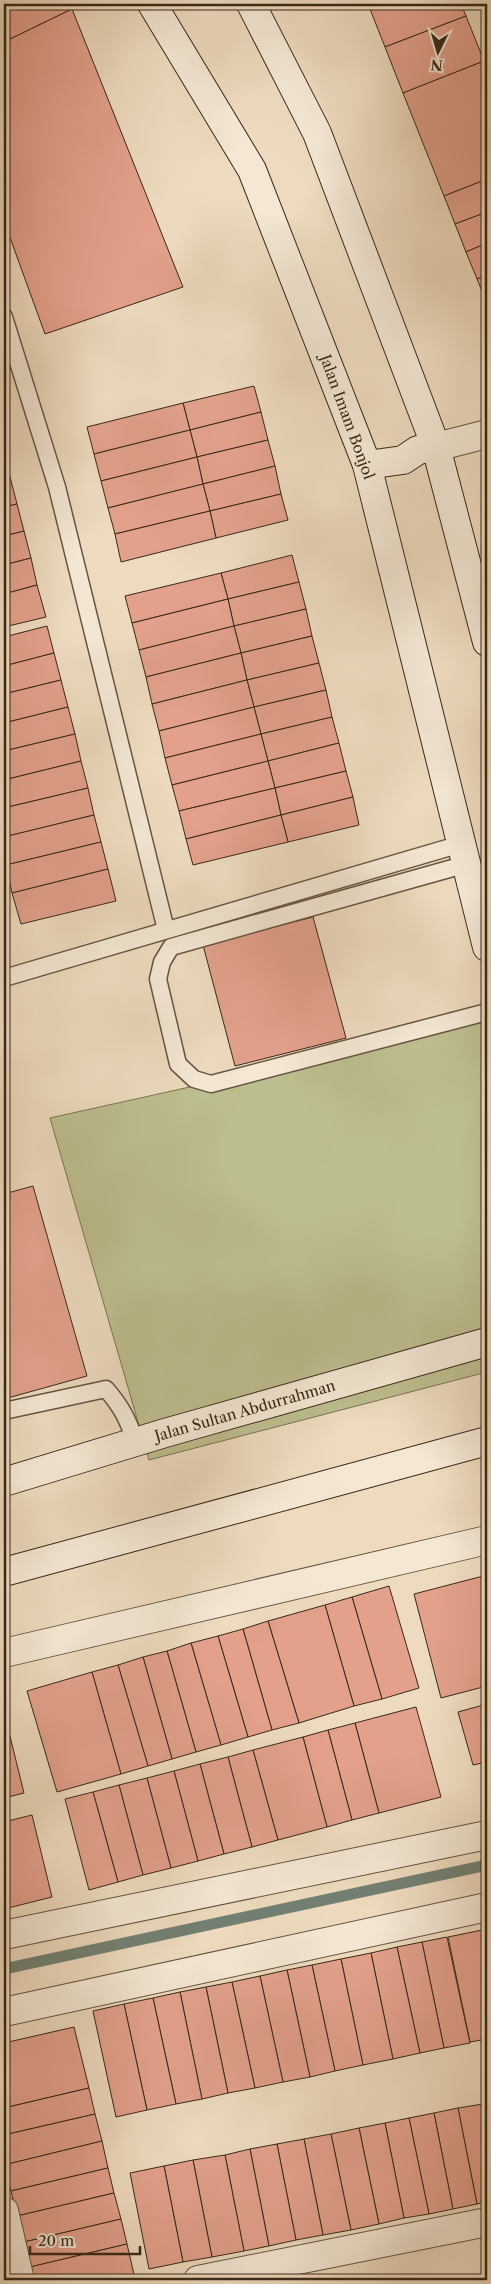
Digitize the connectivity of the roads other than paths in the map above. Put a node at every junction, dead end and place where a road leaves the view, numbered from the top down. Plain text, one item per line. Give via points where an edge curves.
1 (152, 4) edge
2 (251, 4) edge
3 (4, 317) edge
4 (487, 434) edge
5 (436, 447) junction
6 (367, 465) junction
7 (487, 642) edge
8 (464, 854) junction
9 (166, 930) junction
10 (487, 947) edge
11 (4, 978) edge
12 (487, 1012) edge
13 (487, 1342) edge
14 (4, 1411) edge
15 (487, 1440) edge
16 (135, 1442) junction
17 (4, 1482) edge
18 (487, 1540) edge
19 (4, 1572) edge
20 (4, 1653) edge
21 (487, 1836) edge
22 (487, 1907) edge
23 (4, 1935) edge
24 (4, 2012) edge
25 (4, 2211) edge
26 (487, 2222) edge
27 (20, 2280) edge
28 (198, 2280) edge

1 - 6 main road, Jalan Imam Bonjol via 252,170
2 - 5 main road via 317,133
3 - 9 lane via 57,487
4 - 5 main road
5 - 6 main road via 418,450 404,460
5 - 7 main road
6 - 8 main road, Jalan Imam Bonjol
8 - 9 lane
8 - 10 main road, Jalan Imam Bonjol
8 - 12 lane via 171,947 162,962 158,980 178,1064 194,1079 211,1084
9 - 11 lane
13 - 16 main road, Jalan Sultan Abdurrahman
14 - 16 lane via 106,1389 128,1420
15 - 19 main road
16 - 17 main road, Jalan Sultan Abdurrahman
18 - 20 main road
21 - 23 main road
22 - 24 main road
25 - 27 main road
26 - 28 main road

